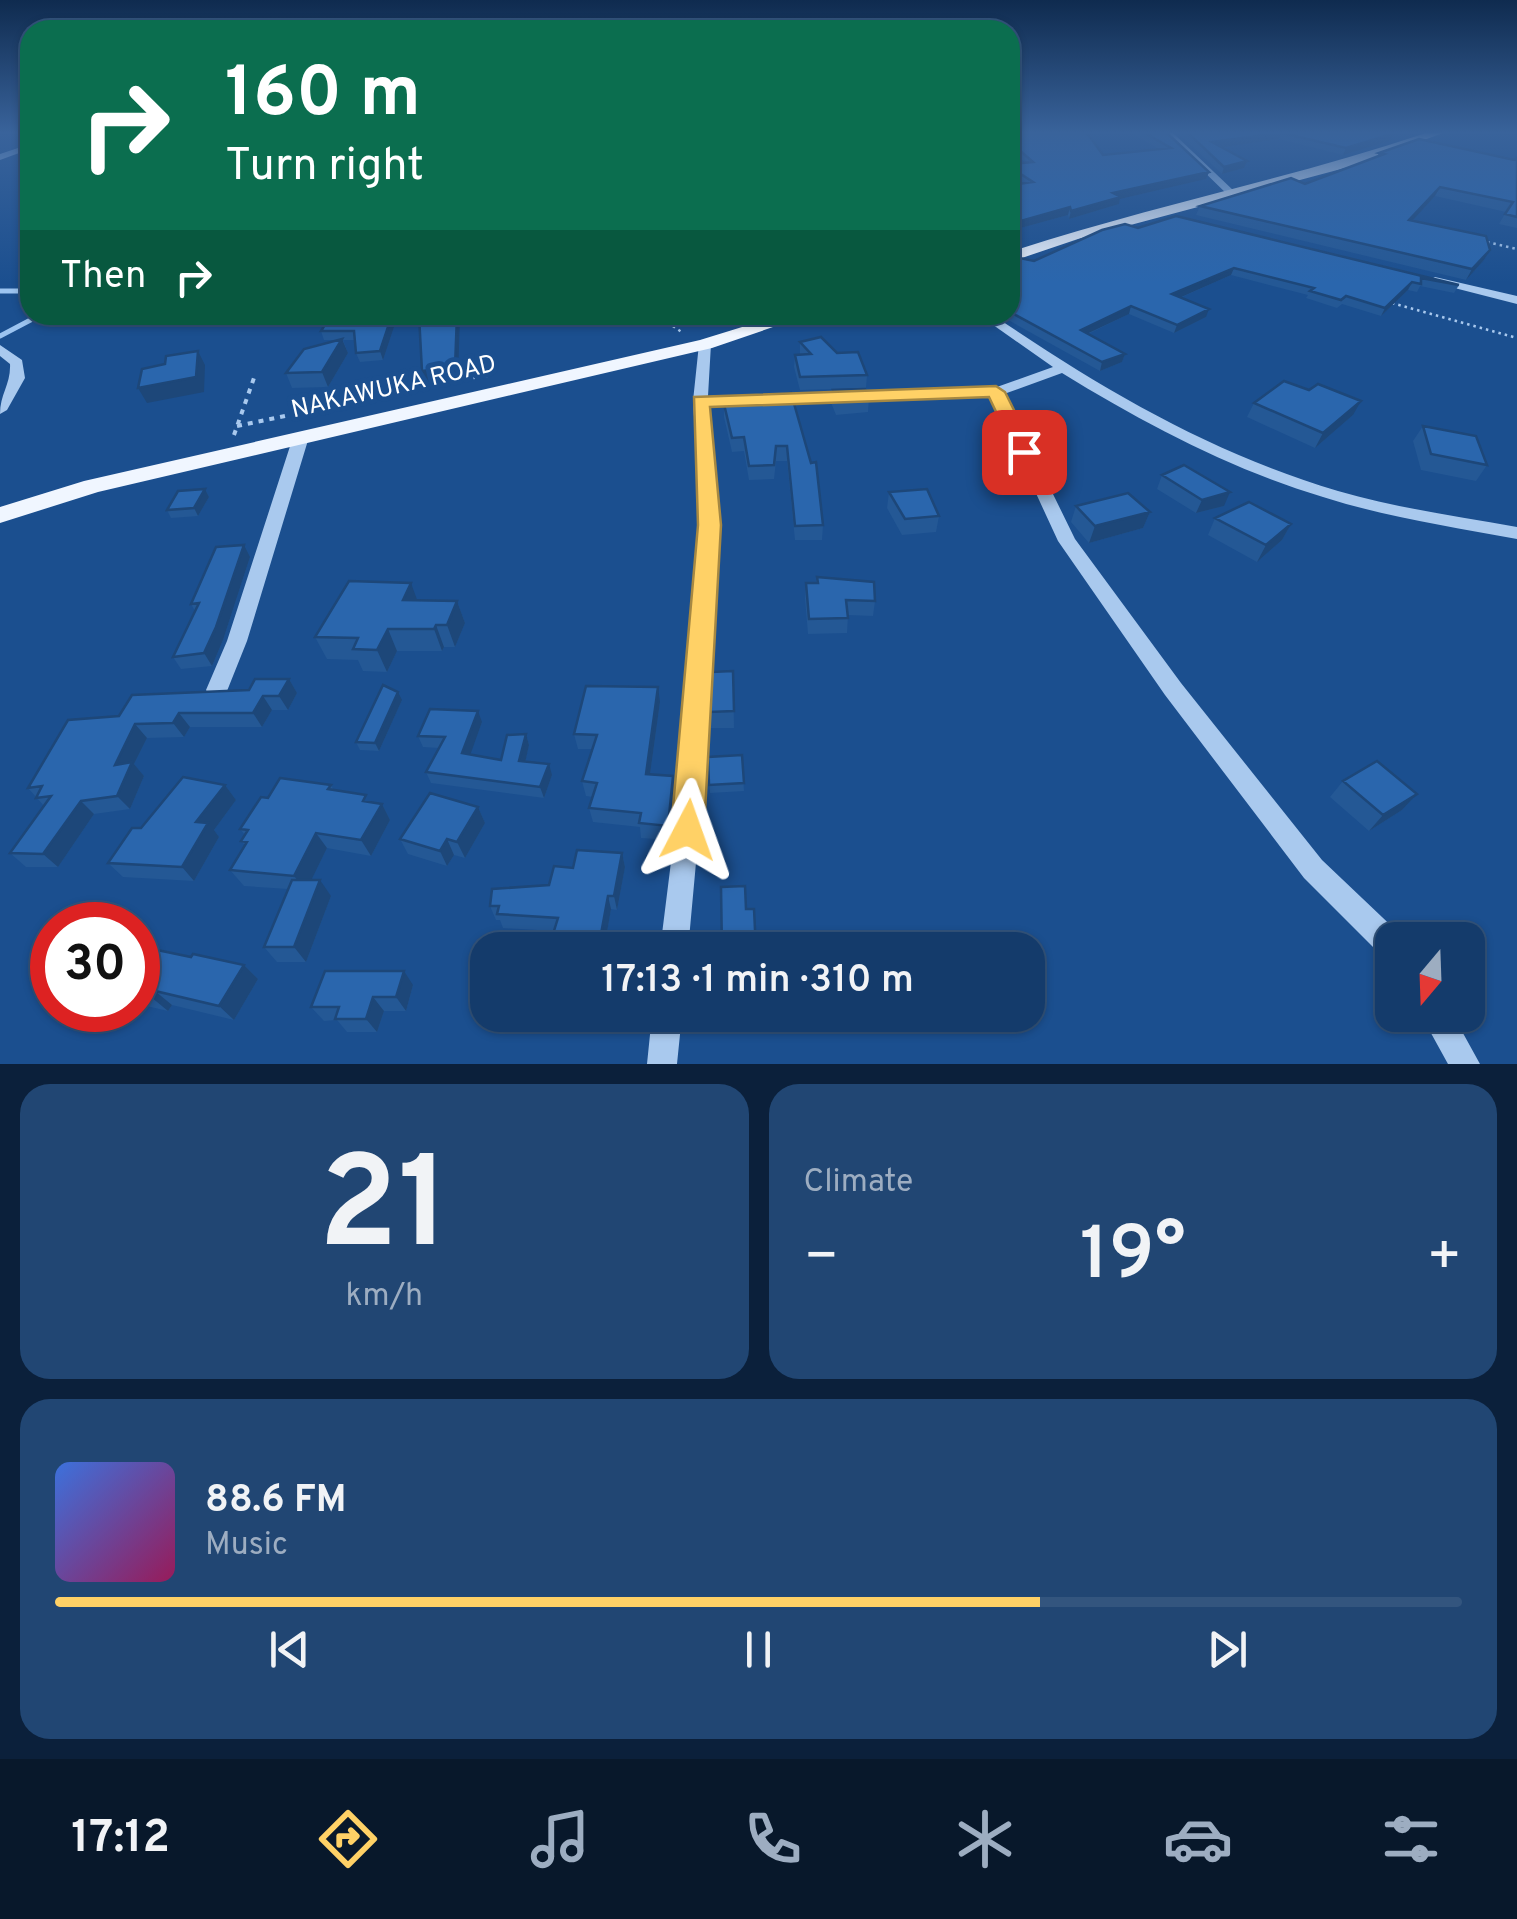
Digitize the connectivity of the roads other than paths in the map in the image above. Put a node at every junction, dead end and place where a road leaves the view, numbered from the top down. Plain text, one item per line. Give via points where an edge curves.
1 (1220, 183) edge
2 (1275, 183) edge
3 (1232, 194) junction
4 (1163, 212) junction
5 (1194, 222) edge
6 (1020, 254) edge
7 (1426, 278) edge
8 (1517, 300) edge
9 (767, 325) edge
10 (999, 325) edge
11 (705, 344) junction
12 (0, 350) edge
13 (1063, 368) junction
14 (996, 392) junction
15 (700, 401) junction
16 (0, 410) edge
17 (301, 437) junction
18 (0, 515) edge
19 (1517, 533) edge
20 (217, 690) edge
21 (1375, 929) edge
22 (676, 932) edge
23 (665, 1032) edge
24 (1446, 1032) edge
25 (662, 1064) edge
26 (1465, 1064) edge

1 - 3 street
2 - 3 main road
3 - 4 main road
4 - 5 street
4 - 6 main road
7 - 8 street
9 - 11 main road, NAKAWUKA ROAD
10 - 13 street
11 - 15 street
11 - 17 main road, NAKAWUKA ROAD
12 - 16 street via 17,363 18,378
13 - 14 street
13 - 19 street via 1264,472 1386,509
14 - 15 street
14 - 21 street via 1067,541 1313,868
15 - 22 street via 710,525
17 - 18 main road, NAKAWUKA ROAD
17 - 20 street
23 - 25 street
24 - 26 street

